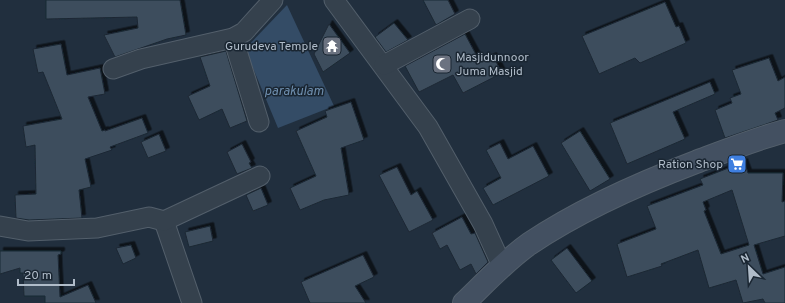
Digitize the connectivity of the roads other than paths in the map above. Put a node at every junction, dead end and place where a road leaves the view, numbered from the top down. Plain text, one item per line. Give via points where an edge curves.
1 (273, 0) edge
2 (334, 0) edge
3 (470, 19) dead end
4 (233, 38) junction
5 (384, 65) junction
6 (113, 69) dead end
7 (259, 122) dead end
8 (785, 131) edge
9 (260, 176) dead end
10 (164, 221) junction
11 (0, 226) edge
12 (502, 266) junction
13 (192, 303) edge
14 (464, 303) edge

1 - 4 street via 244,32
2 - 5 street
3 - 5 street
4 - 6 street via 141,59
4 - 7 street
5 - 12 street via 442,149 484,224
8 - 12 main road via 757,138 642,184 592,208 542,237
9 - 10 street
10 - 11 street via 149,218 97,228 36,231
10 - 13 street
12 - 14 main road

